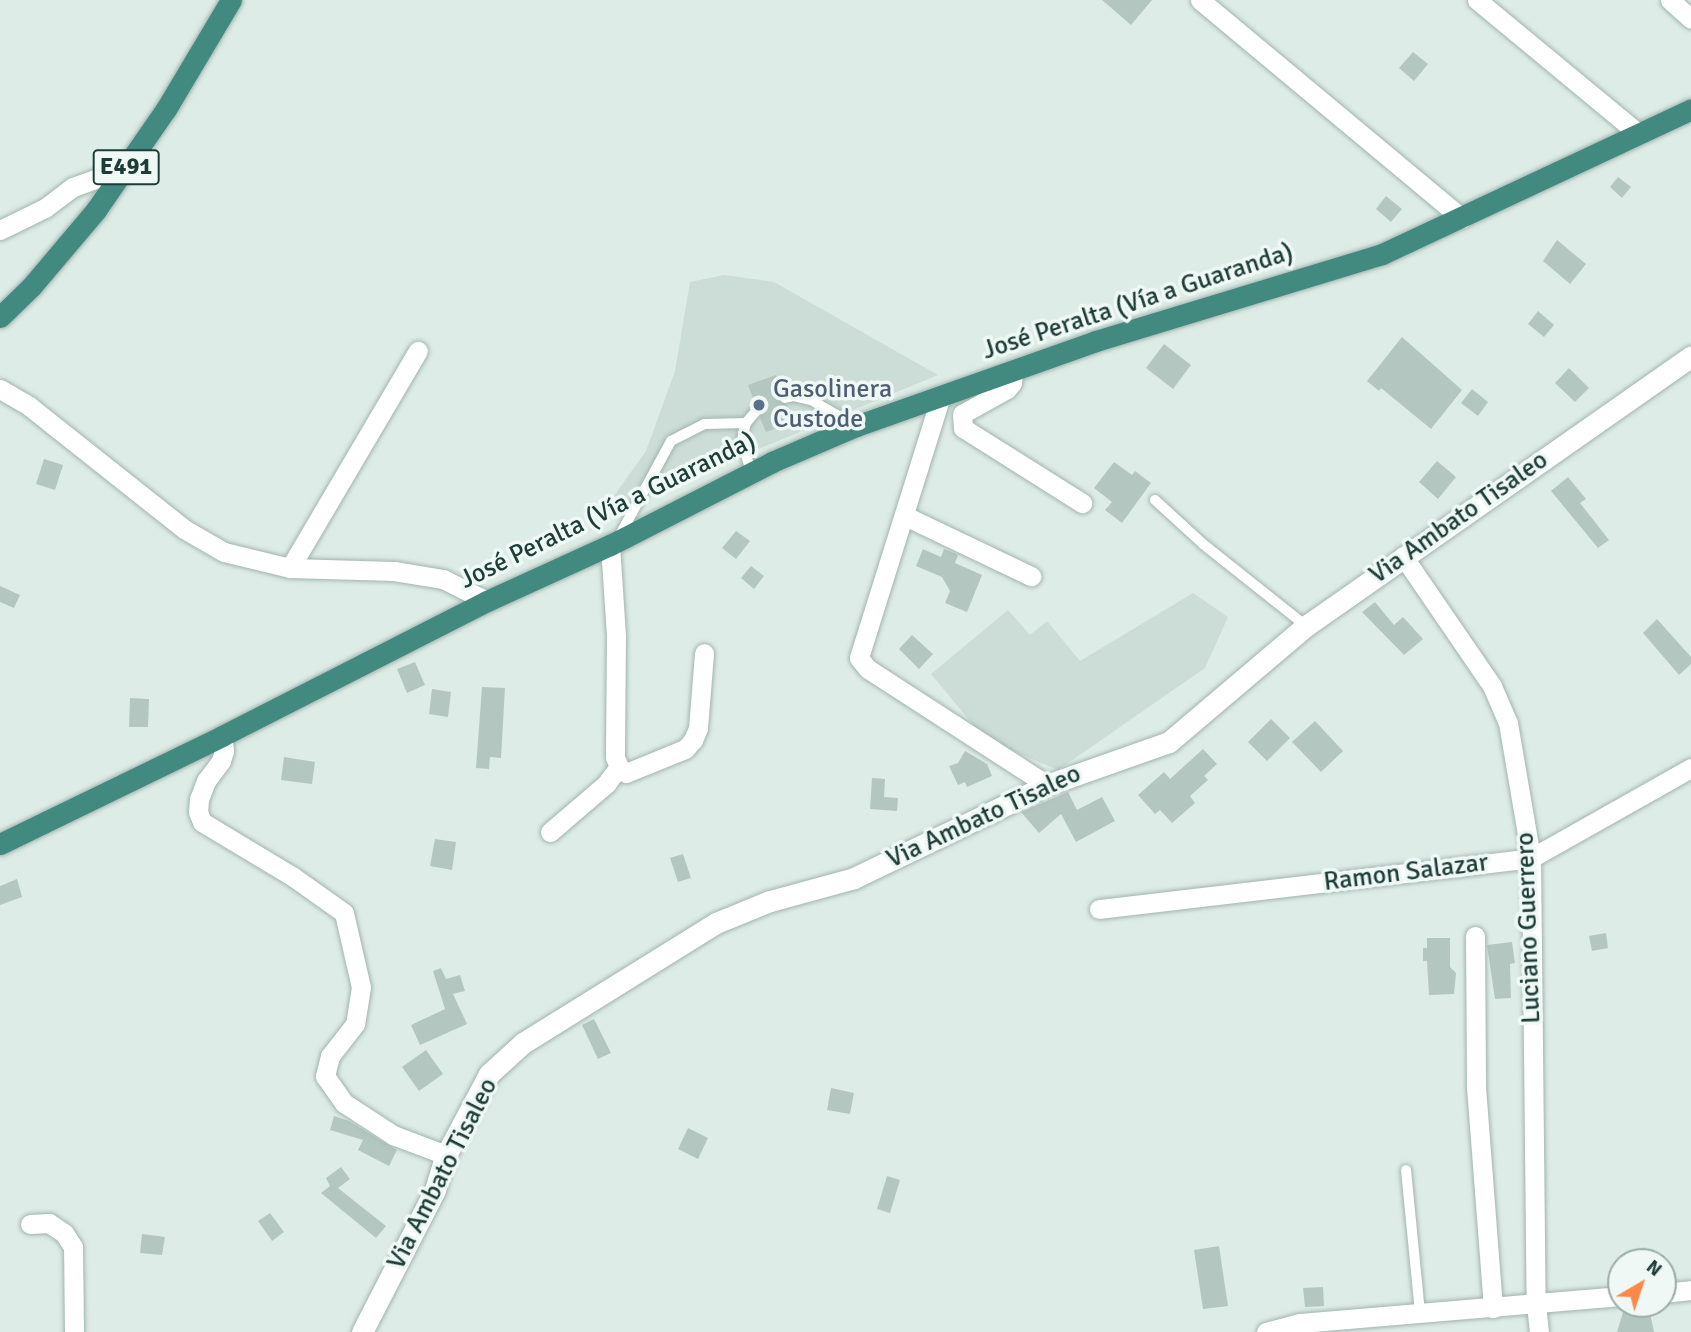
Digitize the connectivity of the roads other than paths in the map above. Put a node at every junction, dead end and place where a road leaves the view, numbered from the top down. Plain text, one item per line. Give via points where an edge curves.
1 (230, 0) edge
2 (1200, 0) edge
3 (1477, 0) edge
4 (1670, 0) edge
5 (1691, 19) edge
6 (1691, 109) edge
7 (1639, 134) junction
8 (118, 178) junction
9 (1462, 218) junction
10 (0, 230) edge
11 (0, 317) edge
12 (418, 351) dead end
13 (1691, 356) edge
14 (1013, 373) junction
15 (0, 389) edge
16 (785, 398) dead end
17 (940, 399) junction
18 (757, 410) dead end
19 (746, 423) junction
20 (856, 426) junction
21 (751, 473) junction
22 (1155, 500) dead end
23 (1082, 503) dead end
24 (905, 516) junction
25 (613, 544) junction
26 (1404, 556) junction
27 (290, 568) junction
28 (1031, 576) dead end
29 (487, 601) junction
30 (1306, 626) junction
31 (704, 653) dead end
32 (222, 736) junction
33 (619, 767) junction
34 (1691, 768) edge
35 (1047, 785) junction
36 (550, 832) dead end
37 (0, 844) edge
38 (1531, 858) junction
39 (1099, 909) dead end
40 (1475, 936) dead end
41 (446, 1155) junction
42 (1406, 1170) dead end
43 (30, 1224) dead end
44 (1607, 1297) edge
45 (1536, 1304) junction
46 (1493, 1308) junction
47 (1420, 1313) junction
48 (74, 1332) edge
49 (362, 1332) edge
50 (1266, 1332) edge
51 (1539, 1332) edge

1 - 8 highway, E491 via 166,109
2 - 9 street
3 - 7 street
4 - 5 street
6 - 7 highway, José Peralta (Vía a Guaranda)
7 - 9 highway, José Peralta (Vía a Guaranda)
8 - 10 street via 100,177 73,187 45,208
8 - 11 highway, E491 via 31,287
9 - 14 highway, José Peralta (Vía a Guaranda) via 1382,254 1096,341
12 - 27 street
13 - 26 main road, Via Ambato Tisaleo
14 - 17 highway, José Peralta (Vía a Guaranda)
14 - 23 street via 1007,389 962,414 963,428
15 - 27 street via 29,406 184,528 224,552
16 - 20 lane via 811,400
17 - 20 highway, José Peralta (Vía a Guaranda)
17 - 24 street
18 - 19 lane
19 - 21 lane via 742,440
19 - 25 lane via 704,424 671,441
20 - 21 highway, José Peralta (Vía a Guaranda)
21 - 25 highway, José Peralta (Vía a Guaranda)
22 - 30 lane
24 - 28 street
24 - 35 street via 859,658 868,669
25 - 29 highway, José Peralta (Vía a Guaranda)
25 - 33 street via 615,757
26 - 30 main road, Via Ambato Tisaleo
26 - 38 street, Luciano Guerrero via 1492,686 1508,723
27 - 29 street via 394,571 443,579
29 - 32 highway, José Peralta (Vía a Guaranda)
30 - 35 main road, Via Ambato Tisaleo via 1169,743
31 - 33 street via 693,740 685,749 626,773
32 - 37 highway, José Peralta (Vía a Guaranda)
32 - 41 street via 221,761 199,799 202,822 292,876 344,914 361,987 355,1024 330,1056 325,1076 344,1103 393,1135
33 - 36 street
34 - 38 street, Ramon Salazar
35 - 41 main road, Via Ambato Tisaleo via 854,878 770,901 716,923 523,1043 489,1074
38 - 39 street, Ramon Salazar
38 - 45 street, Luciano Guerrero
40 - 46 street via 1476,1087
41 - 49 main road, Via Ambato Tisaleo via 435,1190
42 - 47 lane
43 - 48 street via 49,1223 64,1233 73,1247
44 - 45 street
45 - 46 street
45 - 51 street, Luciano Guerrero
46 - 47 street
47 - 50 street via 1300,1323

